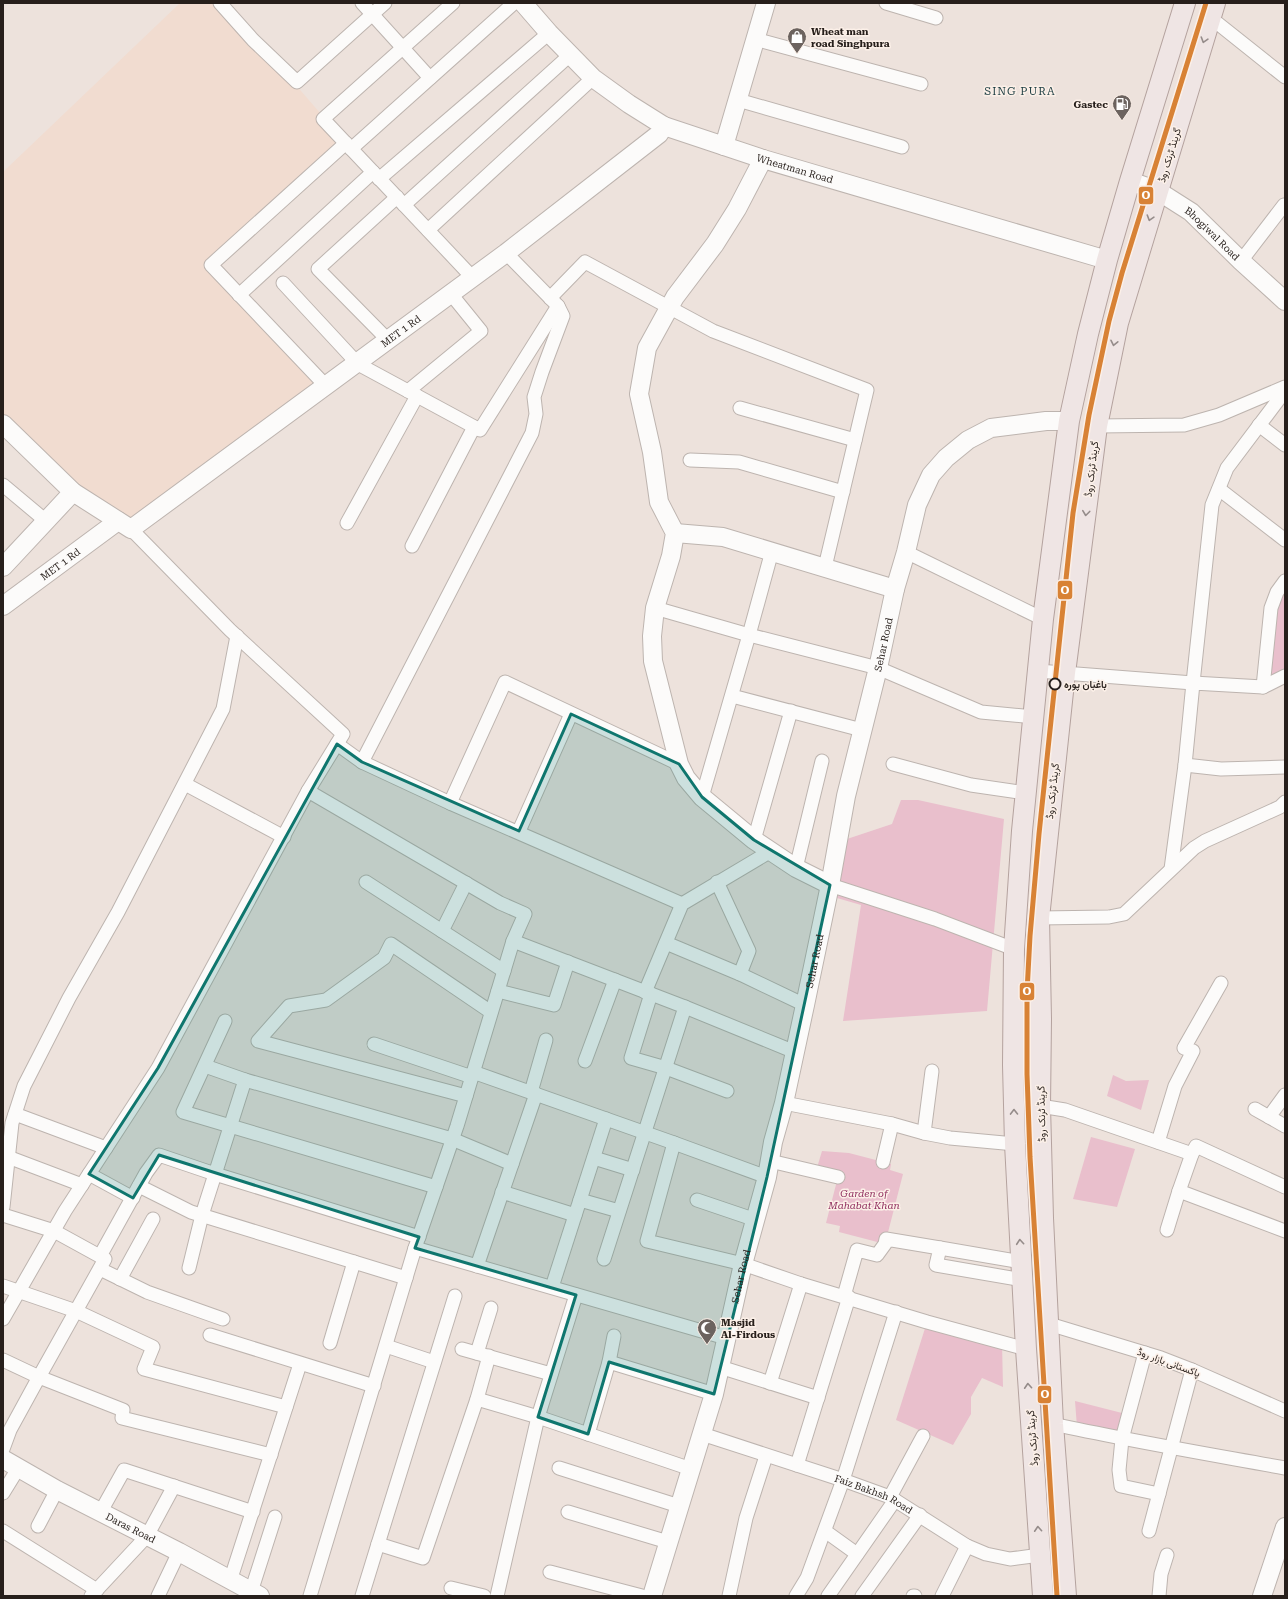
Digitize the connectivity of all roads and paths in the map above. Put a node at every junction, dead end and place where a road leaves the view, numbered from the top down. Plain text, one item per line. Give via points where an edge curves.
1 (220, 3) edge
2 (362, 3) edge
3 (385, 3) edge
4 (452, 3) edge
5 (514, 3) edge
6 (523, 3) edge
7 (766, 3) edge
8 (886, 3) edge
9 (1185, 3) edge
10 (1213, 11) edge
11 (372, 14) junction
12 (936, 18) dead end
13 (549, 33) junction
14 (755, 39) junction
15 (402, 47) junction
16 (570, 54) junction
17 (1285, 77) edge
18 (430, 78) junction
19 (593, 78) junction
20 (921, 84) dead end
21 (738, 100) junction
22 (664, 126) junction
23 (348, 146) junction
24 (724, 146) junction
25 (902, 147) dead end
26 (763, 159) junction
27 (376, 175) junction
28 (1130, 181) junction
29 (1158, 191) junction
30 (401, 201) junction
31 (1284, 205) dead end
32 (428, 230) junction
33 (506, 253) junction
34 (1107, 260) junction
35 (1241, 261) junction
36 (473, 278) junction
37 (282, 283) dead end
38 (451, 294) junction
39 (239, 295) junction
40 (1285, 301) edge
41 (554, 302) junction
42 (669, 308) junction
43 (388, 340) junction
44 (358, 364) junction
45 (326, 386) junction
46 (1285, 387) edge
47 (1285, 391) edge
48 (412, 393) junction
49 (740, 408) dead end
50 (1069, 421) junction
51 (3, 424) edge
52 (1259, 424) junction
53 (1097, 426) junction
54 (474, 427) junction
55 (855, 440) junction
56 (1285, 445) edge
57 (690, 460) dead end
58 (3, 486) edge
59 (1219, 489) junction
60 (73, 492) junction
61 (843, 492) junction
62 (46, 521) junction
63 (347, 523) dead end
64 (124, 525) junction
65 (676, 533) junction
66 (1285, 540) edge
67 (412, 546) dead end
68 (772, 551) junction
69 (906, 552) junction
70 (3, 567) edge
71 (825, 567) junction
72 (1285, 581) edge
73 (895, 589) junction
74 (3, 606) edge
75 (655, 608) junction
76 (1043, 619) junction
77 (749, 635) junction
78 (237, 636) junction
79 (878, 668) junction
80 (1038, 671) junction
81 (1065, 673) junction
82 (1285, 676) edge
83 (1192, 684) junction
84 (1263, 687) junction
85 (732, 696) junction
86 (791, 711) junction
87 (571, 714) junction
88 (1034, 717) junction
89 (862, 730) junction
90 (337, 744) junction
91 (822, 761) dead end
92 (362, 762) junction
93 (680, 764) junction
94 (893, 764) dead end
95 (1185, 765) junction
96 (1285, 767) edge
97 (185, 784) junction
98 (308, 790) junction
99 (1026, 793) junction
100 (702, 797) junction
101 (1285, 802) edge
102 (450, 803) junction
103 (518, 832) junction
104 (284, 837) junction
105 (754, 840) junction
106 (771, 851) junction
107 (796, 868) junction
108 (1170, 869) junction
109 (366, 882) dead end
110 (717, 882) junction
111 (466, 883) junction
112 (830, 885) junction
113 (682, 904) junction
114 (1039, 918) junction
115 (442, 931) junction
116 (513, 941) junction
117 (666, 943) junction
118 (1014, 949) junction
119 (568, 962) junction
120 (504, 971) junction
121 (740, 974) junction
122 (615, 980) junction
123 (1221, 983) dead end
124 (498, 991) junction
125 (648, 993) junction
126 (805, 1005) junction
127 (685, 1007) junction
128 (491, 1012) junction
129 (225, 1021) dead end
130 (546, 1040) dead end
131 (374, 1044) dead end
132 (795, 1052) junction
133 (585, 1061) dead end
134 (205, 1066) junction
135 (666, 1068) junction
136 (932, 1071) dead end
137 (472, 1074) junction
138 (245, 1080) junction
139 (727, 1091) dead end
140 (533, 1093) junction
141 (1285, 1095) edge
142 (466, 1096) junction
143 (784, 1103) junction
144 (1040, 1106) junction
145 (1255, 1109) dead end
146 (15, 1114) junction
147 (1269, 1117) junction
148 (606, 1119) junction
149 (892, 1124) junction
150 (1285, 1126) edge
151 (230, 1127) junction
152 (645, 1133) junction
153 (924, 1133) junction
154 (7, 1137) edge
155 (452, 1139) junction
156 (1158, 1142) junction
157 (674, 1143) junction
158 (1015, 1144) junction
159 (106, 1148) junction
160 (1192, 1154) junction
161 (8, 1157) junction
162 (594, 1158) junction
163 (883, 1162) dead end
164 (512, 1164) junction
165 (769, 1169) junction
166 (633, 1170) junction
167 (89, 1174) junction
168 (215, 1174) junction
169 (838, 1177) dead end
170 (82, 1185) junction
171 (140, 1186) junction
172 (436, 1187) junction
173 (1285, 1187) edge
174 (1179, 1191) junction
175 (502, 1192) junction
176 (132, 1198) junction
177 (580, 1200) junction
178 (697, 1200) dead end
179 (3, 1207) edge
180 (619, 1211) junction
181 (3, 1215) edge
182 (202, 1215) junction
183 (575, 1215) junction
184 (153, 1219) dead end
185 (756, 1220) junction
186 (1167, 1230) dead end
187 (1285, 1230) edge
188 (54, 1231) junction
189 (417, 1242) junction
190 (940, 1248) junction
191 (604, 1259) dead end
192 (354, 1262) junction
193 (100, 1263) junction
194 (743, 1264) junction
195 (477, 1266) junction
196 (189, 1268) dead end
197 (1022, 1271) junction
198 (406, 1278) junction
199 (120, 1279) junction
200 (800, 1284) junction
201 (3, 1286) edge
202 (552, 1288) junction
203 (19, 1290) junction
204 (576, 1294) junction
205 (455, 1296) dead end
206 (847, 1297) junction
207 (491, 1308) dead end
208 (76, 1311) junction
209 (896, 1312) junction
210 (3, 1319) edge
211 (223, 1319) dead end
212 (1049, 1324) junction
213 (210, 1334) dead end
214 (614, 1336) dead end
215 (726, 1338) junction
216 (330, 1343) dead end
217 (386, 1346) junction
218 (462, 1348) dead end
219 (1026, 1349) junction
220 (1145, 1353) junction
221 (483, 1354) junction
222 (3, 1360) edge
223 (434, 1362) junction
224 (609, 1362) junction
225 (300, 1364) junction
226 (720, 1367) junction
227 (1192, 1370) junction
228 (551, 1374) junction
229 (39, 1377) junction
230 (770, 1383) junction
231 (374, 1386) junction
232 (714, 1394) junction
233 (818, 1398) junction
234 (477, 1399) junction
235 (286, 1407) junction
236 (1285, 1411) edge
237 (538, 1417) junction
238 (1053, 1424) junction
239 (588, 1434) junction
240 (702, 1434) junction
241 (923, 1436) dead end
242 (1122, 1439) junction
243 (1172, 1447) junction
244 (3, 1449) edge
245 (271, 1455) junction
246 (766, 1456) junction
247 (11, 1463) edge
248 (796, 1465) junction
249 (559, 1468) dead end
250 (1285, 1468) edge
251 (691, 1469) junction
252 (843, 1480) junction
253 (174, 1486) junction
254 (57, 1490) junction
255 (3, 1493) edge
256 (1159, 1494) junction
257 (893, 1499) junction
258 (679, 1506) junction
259 (252, 1512) junction
260 (568, 1512) dead end
261 (100, 1513) junction
262 (920, 1515) junction
263 (275, 1517) dead end
264 (38, 1526) dead end
265 (1285, 1527) edge
266 (3, 1531) edge
267 (825, 1531) junction
268 (1149, 1531) dead end
269 (148, 1536) junction
270 (668, 1542) junction
271 (378, 1544) junction
272 (967, 1546) junction
273 (179, 1552) junction
274 (857, 1554) junction
275 (1167, 1554) dead end
276 (1040, 1555) junction
277 (550, 1572) dead end
278 (230, 1581) junction
279 (451, 1588) dead end
280 (94, 1593) edge
281 (255, 1594) edge
282 (158, 1596) edge
283 (310, 1596) edge
284 (362, 1596) edge
285 (484, 1596) edge
286 (497, 1596) edge
287 (642, 1596) edge
288 (652, 1596) edge
289 (728, 1596) edge
290 (796, 1596) edge
291 (828, 1596) edge
292 (862, 1596) edge
293 (942, 1596) edge
294 (1043, 1596) edge
295 (1066, 1596) edge
296 (1159, 1596) edge
297 (1262, 1596) edge

1 - 11 street via 253,40 297,82
2 - 11 street
3 - 11 street
4 - 15 street
5 - 18 street
6 - 13 street, Wheatman Road
7 - 14 street
8 - 12 street
9 - 28 main road, گرینڈ ٹرنک روڈ
10 - 17 street
10 -> 29 main road, گرینڈ ٹرنک روڈ
11 - 15 street
13 - 16 street, Wheatman Road
13 - 27 street
14 - 20 street
14 - 21 street
15 - 18 street
15 - 23 street via 323,119
16 - 19 street, Wheatman Road
16 - 30 street
18 - 23 street
19 - 22 street, Wheatman Road
19 - 32 street
21 - 24 street
21 - 25 street
22 - 24 street, Wheatman Road
22 - 33 street, MET 1 Rd via 659,134
23 - 27 street
23 - 39 street via 211,265
24 - 26 street, Wheatman Road
26 - 34 street, Wheatman Road
26 - 42 street via 716,244
27 - 30 street
27 - 39 street
28 - 29 street, Bhogiwal Road
28 - 34 main road, گرینڈ ٹرنک روڈ
29 - 35 street, Bhogiwal Road via 1191,212
29 -> 53 main road, گرینڈ ٹرنک روڈ via 1118,323
30 - 32 street
30 - 43 street via 318,269
31 - 35 street
32 - 36 street
33 - 36 street, MET 1 Rd
33 - 41 street
34 - 50 main road, گرینڈ ٹرنک روڈ
35 - 40 street, Bhogiwal Road
36 - 38 street, MET 1 Rd
37 - 44 street
38 - 43 street, MET 1 Rd
38 - 48 street via 481,331
39 - 45 street
41 - 42 street via 585,262
41 - 54 street via 480,430
41 - 92 street via 563,316 534,397 536,414 532,433
42 - 55 street via 713,331 867,390
42 - 65 street via 647,348 639,394 652,452 659,502
43 - 44 street, MET 1 Rd
44 - 45 street, MET 1 Rd
44 - 48 street
45 - 64 street, MET 1 Rd
46 - 53 street via 1219,415 1184,425
47 - 52 street
48 - 54 street
48 - 63 street
49 - 55 street
50 - 69 street, Sehar Road via 1046,421 991,428 968,440 946,458 931,475 917,505
50 - 76 main road, گرینڈ ٹرنک روڈ
51 - 60 street
52 - 56 street
52 - 59 street via 1227,468
53 -> 81 main road, گرینڈ ٹرنک روڈ
54 - 67 street
55 - 61 street
57 - 61 street via 739,462
58 - 62 street
59 - 66 street
59 - 83 street via 1212,505
60 - 62 street
60 - 64 street
61 - 71 street
62 - 70 street
64 - 74 street, MET 1 Rd
64 - 78 street
65 - 68 street via 723,537
65 - 75 street
68 - 71 street
68 - 77 street
69 - 73 street, Sehar Road
69 - 76 street
71 - 73 street
72 - 84 street via 1277,592 1271,608
73 - 79 street, Sehar Road
75 - 77 street
75 - 93 street via 652,661
76 - 80 main road, گرینڈ ٹرنک روڈ
77 - 79 street
77 - 85 street
78 - 90 street via 343,734
78 - 97 street via 223,709
79 - 88 street via 981,712
79 - 89 street, Sehar Road
80 - 81 street
80 - 88 main road, گرینڈ ٹرنک روڈ
81 - 83 street
81 - 114 main road, گرینڈ ٹرنک روڈ
82 - 84 street
83 - 84 street
83 - 95 street
85 - 86 street
85 - 100 street
86 - 89 street
86 - 105 street
87 - 93 street
87 - 102 street via 506,682
87 - 103 street
88 - 99 main road, گرینڈ ٹرنک روڈ
89 - 112 street, Sehar Road via 846,796
90 - 92 street
90 - 98 street
91 - 107 street
92 - 102 street
93 - 100 street via 686,778
94 - 99 street via 971,785
95 - 96 street via 1221,769
95 - 108 street
97 - 104 street
97 - 146 street via 118,912 69,998 24,1086
98 - 104 street
98 - 111 street
99 - 118 main road, گرینڈ ٹرنک روڈ
100 - 105 street
101 - 108 street via 1280,807 1205,841
102 - 103 street
103 - 113 street
104 - 159 street via 158,1068
105 - 106 street
106 - 107 street
106 - 110 street
107 - 112 street
108 - 114 street via 1124,914 1109,917
109 - 115 street
110 - 113 street
110 - 121 street via 749,951
111 - 115 street
111 - 116 street via 525,914
112 - 118 street via 935,919
112 - 126 street, Sehar Road
113 - 117 street
114 - 144 main road, گرینڈ ٹرنک روڈ
115 - 120 street
116 - 119 street
116 - 120 street
117 - 121 street
117 - 125 street
158 -> 118 main road, گرینڈ ٹرنک روڈ
119 - 122 street
119 - 124 street via 554,1005
120 - 124 street
121 - 126 street
122 - 125 street
122 - 133 street
123 - 156 street via 1184,1048 1193,1051 1176,1086
124 - 128 street
125 - 127 street
125 - 135 street via 631,1058
126 - 132 street, Sehar Road
127 - 132 street
127 - 135 street
128 - 137 street
128 - 142 street via 391,944 384,958 326,1000 289,1006 258,1041
129 - 134 street
130 - 140 street
131 - 137 street
132 - 143 street, Sehar Road
134 - 138 street
134 - 151 street via 183,1112
135 - 139 street
135 - 152 street
136 - 153 street
137 - 140 street
137 - 142 street
138 - 151 street
138 - 155 street
140 - 148 street
140 - 164 street
141 - 147 street
142 - 155 street
143 - 149 street
143 - 165 street, Sehar Road
144 - 156 street via 1065,1110
144 - 212 main road, گرینڈ ٹرنک روڈ
145 - 147 street
146 - 154 street
146 - 159 street
147 - 150 street
148 - 152 street
148 - 162 street
149 - 153 street
149 - 163 street
151 - 168 street
151 - 172 street
152 - 157 street
152 - 166 street
153 - 158 street
154 - 161 street
155 - 164 street
155 - 172 street
156 - 160 street
157 - 165 street
157 - 194 street via 647,1241
197 -> 158 main road, گرینڈ ٹرنک روڈ
159 - 167 street
160 - 173 street via 1196,1146
160 - 174 street
161 - 170 street
161 - 179 street
162 - 166 street
162 - 177 street
164 - 175 street
165 - 169 street
165 - 185 street, Sehar Road
166 - 180 street
167 - 170 street
167 - 176 street
168 - 171 street via 159,1155
168 - 182 street
168 - 189 street
170 - 188 street
171 - 176 street
171 - 182 street
172 - 189 street
174 - 186 street
174 - 187 street
175 - 183 street
175 - 195 street
176 - 193 street
177 - 180 street
177 - 183 street
178 - 185 street
180 - 191 street
181 - 188 street
182 - 192 street
182 - 196 street
183 - 202 street
184 - 199 street
185 - 194 street, Sehar Road
188 - 193 street
188 - 203 street
189 - 195 street
189 - 198 street
190 - 197 street
190 - 197 street via 936,1265
190 - 206 street via 886,1239 877,1255 857,1250
192 - 198 street
192 - 216 street
193 - 199 street
193 - 208 street
194 - 200 street
194 - 215 street, Sehar Road
195 - 202 street
197 - 219 main road, گرینڈ ٹرنک روڈ
198 - 217 street
199 - 211 street via 147,1292
200 - 206 street
200 - 230 street
201 - 203 street
202 - 204 street
203 - 208 street
203 - 210 street
204 - 215 street
204 - 228 street
205 - 223 street
206 - 209 street
206 - 233 street
207 - 221 street
208 - 229 street
208 - 235 street via 153,1347 144,1369
209 - 219 street
209 - 252 street
212 - 220 street, پاکستانی بازار روڈ
212 - 238 main road, گرینڈ ٹرنک روڈ
213 - 225 street
214 - 224 street
215 - 226 street, Sehar Road
217 - 223 street
217 - 231 street
218 - 221 street
276 -> 219 main road, گرینڈ ٹرنک روڈ
220 - 227 street, پاکستانی بازار روڈ
220 - 242 street
221 - 228 street
221 - 234 street
222 - 229 street
223 - 271 street
224 - 232 street
224 - 239 street
225 - 231 street
225 - 235 street
226 - 230 street
226 - 232 street, Sehar Road
227 - 236 street, پاکستانی بازار روڈ
227 - 243 street
228 - 237 street
229 - 244 street via 10,1430
229 - 245 street via 123,1410 122,1418
230 - 233 street
231 - 283 street
232 - 240 street, Sehar Road
233 - 248 street
234 - 237 street
234 - 271 street via 423,1558
235 - 245 street
237 - 239 street
237 - 286 street
238 - 242 street
238 - 295 main road, گرینڈ ٹرنک روڈ
239 - 251 street
240 - 246 street, Faiz Bakhsh Road
240 - 251 street, Sehar Road
241 - 257 street
242 - 243 street
242 - 256 street via 1119,1470 1121,1486
243 - 250 street
243 - 256 street
245 - 259 street
246 - 248 street, Faiz Bakhsh Road
246 - 289 street via 746,1518
247 - 254 street, Daras Road
247 - 255 street
248 - 252 street, Faiz Bakhsh Road
249 - 258 street
251 - 258 street, Sehar Road
252 - 257 street, Faiz Bakhsh Road
252 - 267 street
253 - 259 street
253 - 261 street via 124,1470
253 - 269 street
254 - 261 street, Daras Road
254 - 264 street
256 - 268 street
257 - 262 street, Faiz Bakhsh Road
257 - 274 street
258 - 270 street, Sehar Road
259 - 278 street
260 - 270 street
261 - 269 street, Daras Road
262 - 272 street, Faiz Bakhsh Road
262 - 292 street
263 - 281 street
265 - 297 street
266 - 280 street
267 - 274 street
267 - 290 street via 807,1578
269 - 273 street, Daras Road
269 - 280 street
270 - 288 street, Sehar Road
271 - 284 street
272 - 276 street, Faiz Bakhsh Road via 986,1554 1010,1559
272 - 293 street
273 - 278 street, Daras Road
273 - 282 street
274 - 291 street
275 - 296 street via 1161,1574
276 - 294 main road, گرینڈ ٹرنک روڈ
277 - 287 street
278 - 281 street, Daras Road
279 - 285 street

